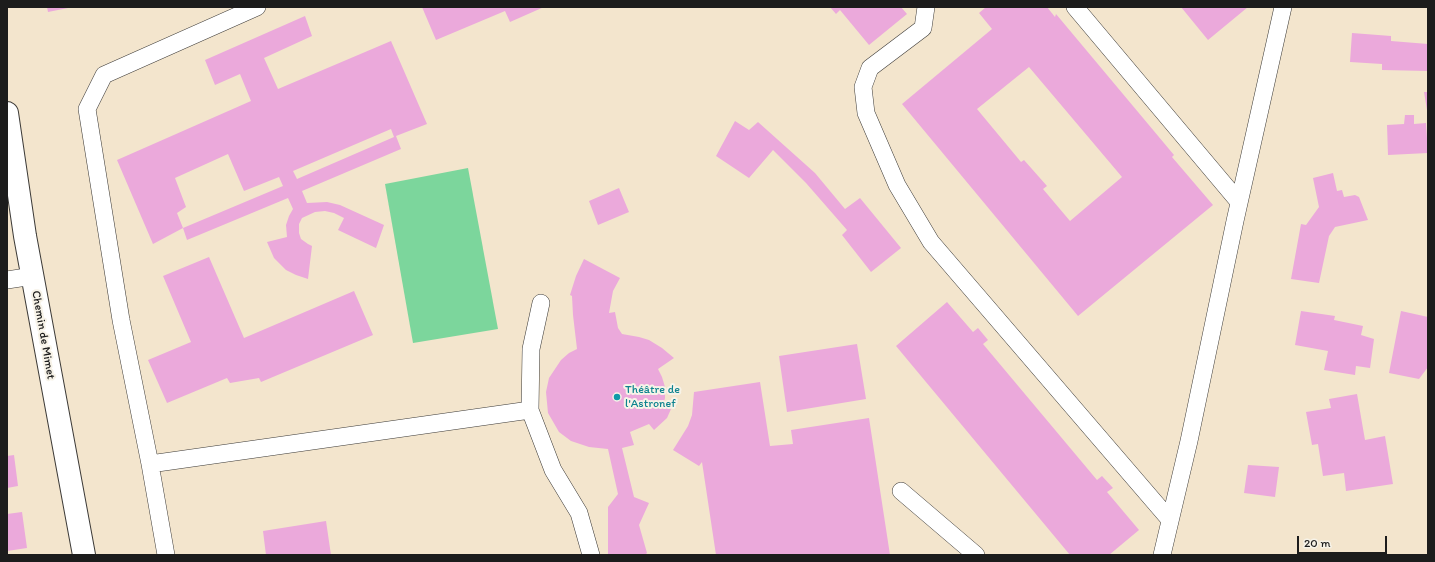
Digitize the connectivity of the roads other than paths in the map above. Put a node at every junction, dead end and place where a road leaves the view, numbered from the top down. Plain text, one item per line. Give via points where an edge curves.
1 (257, 7) edge
2 (926, 7) edge
3 (1076, 7) edge
4 (1283, 7) edge
5 (7, 113) edge
6 (1239, 202) junction
7 (33, 276) junction
8 (7, 280) edge
9 (541, 303) dead end
10 (530, 410) junction
11 (150, 464) junction
12 (901, 490) dead end
13 (1170, 520) junction
14 (84, 555) edge
15 (166, 555) edge
16 (591, 555) edge
17 (976, 555) edge
18 (1162, 555) edge

1 - 11 lane via 104,75 87,108 121,320
2 - 13 lane via 923,28 870,68 863,87 866,113 897,185 931,242
3 - 6 lane
4 - 6 lane
5 - 7 street, Chemin de Mimet
6 - 13 lane
7 - 8 lane
7 - 14 street, Chemin de Mimet
9 - 10 lane via 531,349
10 - 11 lane
10 - 16 lane via 553,470 579,513
11 - 15 lane
12 - 17 lane
13 - 18 lane

